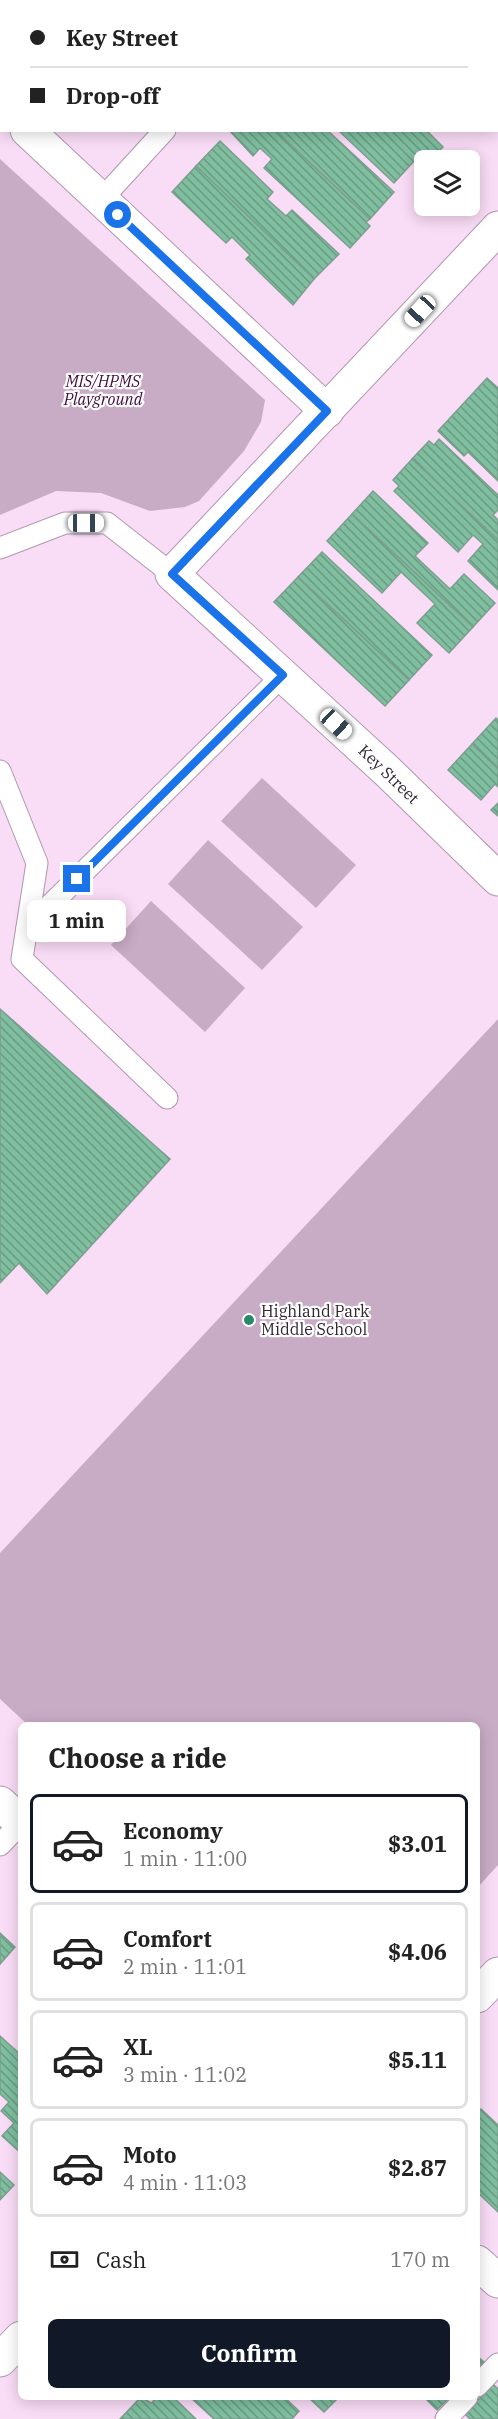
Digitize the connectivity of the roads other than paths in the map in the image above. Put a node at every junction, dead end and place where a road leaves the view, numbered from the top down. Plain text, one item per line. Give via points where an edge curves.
1 (29, 132) edge
2 (163, 132) edge
3 (101, 200) junction
4 (498, 228) edge
5 (327, 411) junction
6 (0, 548) edge
7 (172, 574) junction
8 (283, 675) junction
9 (0, 771) edge
10 (498, 879) edge
11 (27, 928) junction
12 (167, 1098) dead end
13 (0, 1803) edge
14 (18, 1820) edge
15 (18, 1826) edge
16 (0, 1845) edge
17 (498, 1974) edge
18 (480, 1993) edge
19 (480, 2265) edge
20 (498, 2282) edge
21 (18, 2341) edge
22 (0, 2360) edge
23 (498, 2364) edge
24 (480, 2383) edge
25 (464, 2400) edge
26 (446, 2419) edge

1 - 3 street
2 - 3 lane
3 - 5 street
4 - 5 street
5 - 7 street
6 - 7 lane via 65,522 107,523
7 - 8 street, Key Street
8 - 10 street, Key Street
8 - 11 lane
9 - 11 lane via 37,863
11 - 12 lane via 22,959
13 - 14 street
15 - 16 lane
17 - 18 street
19 - 20 street
21 - 22 street
23 - 24 lane
25 - 26 lane

